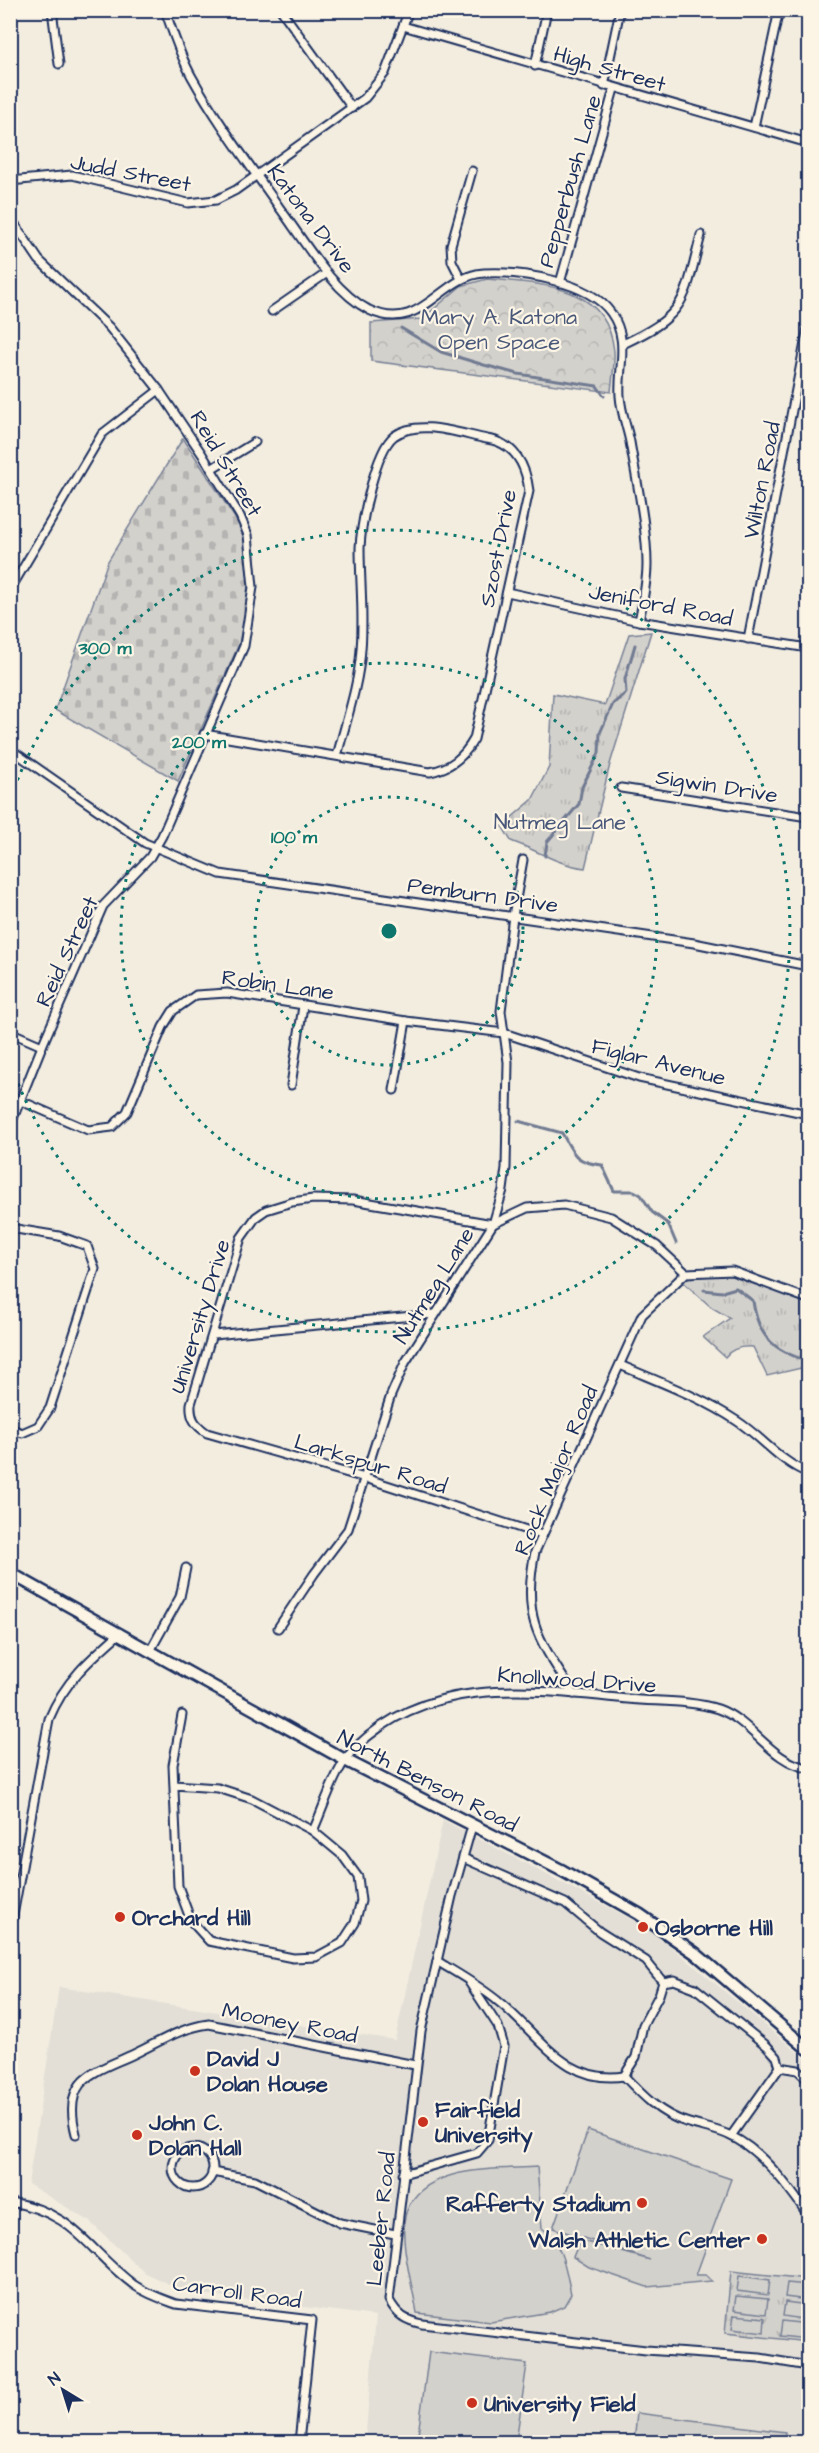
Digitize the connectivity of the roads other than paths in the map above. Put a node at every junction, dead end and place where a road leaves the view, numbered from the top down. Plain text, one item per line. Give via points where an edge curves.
1 (52, 10) edge
2 (281, 10) edge
3 (409, 10) edge
4 (547, 10) edge
5 (620, 10) edge
6 (779, 10) edge
7 (167, 11) edge
8 (403, 26) junction
9 (59, 64) dead end
10 (535, 66) junction
11 (604, 86) junction
12 (614, 89) junction
13 (352, 108) junction
14 (754, 127) junction
15 (808, 143) edge
16 (472, 171) dead end
17 (257, 176) junction
18 (10, 181) edge
19 (10, 217) edge
20 (701, 235) dead end
21 (327, 273) junction
22 (461, 279) junction
23 (560, 283) junction
24 (272, 311) dead end
25 (808, 327) edge
26 (623, 344) junction
27 (159, 390) junction
28 (255, 442) dead end
29 (211, 469) junction
30 (10, 590) edge
31 (507, 592) junction
32 (639, 621) junction
33 (748, 639) junction
34 (808, 648) edge
35 (204, 734) junction
36 (10, 749) edge
37 (337, 756) junction
38 (621, 788) dead end
39 (808, 817) edge
40 (156, 847) junction
41 (523, 860) dead end
42 (513, 916) junction
43 (808, 966) edge
44 (303, 1006) junction
45 (406, 1021) junction
46 (10, 1032) edge
47 (504, 1034) junction
48 (42, 1046) junction
49 (291, 1085) dead end
50 (394, 1090) dead end
51 (21, 1101) junction
52 (808, 1114) edge
53 (10, 1126) edge
54 (493, 1224) junction
55 (10, 1228) edge
56 (686, 1273) junction
57 (808, 1299) edge
58 (434, 1314) junction
59 (213, 1335) junction
60 (620, 1365) junction
61 (193, 1420) joint
62 (10, 1428) edge
63 (808, 1473) edge
64 (365, 1478) junction
65 (542, 1535) junction
66 (186, 1568) dead end
67 (10, 1573) edge
68 (278, 1628) dead end
69 (120, 1633) junction
70 (150, 1650) junction
71 (574, 1694) junction
72 (182, 1715) dead end
73 (345, 1760) junction
74 (808, 1768) edge
75 (174, 1785) junction
76 (472, 1826) junction
77 (313, 1831) junction
78 (463, 1858) junction
79 (10, 1932) edge
80 (437, 1961) junction
81 (469, 1982) junction
82 (663, 1982) junction
83 (808, 2049) edge
84 (415, 2065) junction
85 (780, 2067) junction
86 (624, 2076) junction
87 (808, 2080) edge
88 (76, 2134) dead end
89 (731, 2136) junction
90 (213, 2172) junction
91 (403, 2174) junction
92 (10, 2202) edge
93 (808, 2215) edge
94 (395, 2234) junction
95 (808, 2366) edge
96 (299, 2442) edge

1 - 9 street
2 - 13 street
3 - 8 street, Judd Street
4 - 10 street
5 - 11 street
6 - 14 street
7 - 17 street, Katona Drive via 191,75
8 - 10 street, High Street
8 - 13 street, Judd Street via 385,73 371,93
10 - 11 street, High Street
11 - 12 street, High Street
12 - 14 street, High Street
12 - 23 street, Pepperbush Lane
13 - 17 street, Judd Street
14 - 15 street, High Street
16 - 22 street via 451,245 452,261
17 - 18 street, Judd Street via 225,197 197,203 72,175
17 - 21 street, Katona Drive
19 - 27 street, Reid Street via 39,260 109,327
20 - 26 street via 688,285 676,310 662,324
21 - 22 street, Katona Drive via 369,310 390,315 420,310
21 - 24 street
22 - 23 street, Katona Drive via 484,273
23 - 26 street, Katona Drive via 585,290 602,302 615,320
25 - 33 street, Wilton Road
26 - 32 street, Katona Drive via 620,397 647,564
27 - 29 street, Reid Street
27 - 30 street via 102,434
28 - 29 street
29 - 35 street, Reid Street via 246,529 253,587 244,646
31 - 32 street, Jeniford Road
31 - 37 street, Szost Drive via 474,739 458,760 430,772
31 - 37 street, Szost Drive via 529,491 521,461 492,440 422,427 393,437 383,449 374,473 360,545 361,649
32 - 33 street, Jeniford Road
33 - 34 street, Jeniford Road
35 - 37 street, Szost Drive
35 - 40 street, Reid Street
36 - 40 street, Pemburn Drive
38 - 39 street, Sigwin Drive
40 - 42 street, Pemburn Drive via 235,877
40 - 48 street, Reid Street via 103,906
41 - 42 street, Nutmeg Lane
42 - 43 street, Pemburn Drive via 694,943
42 - 47 street, Nutmeg Lane via 501,1011
44 - 45 street, Robin Lane
44 - 49 street
44 - 51 street, Robin Lane via 227,993 202,993 190,998 167,1020 124,1117 104,1130 88,1130
45 - 47 street, Robin Lane
45 - 50 street
46 - 48 street
47 - 52 street, Figlar Avenue via 639,1078
47 - 54 street, Nutmeg Lane via 508,1062 506,1168
48 - 51 street, Reid Street
51 - 53 street, Reid Street
54 - 56 street via 538,1206 585,1209 611,1217 657,1246
54 - 58 street, Nutmeg Lane
54 - 59 street, University Drive via 353,1200 313,1199 272,1208 256,1217 241,1238
55 - 62 street via 59,1236 87,1246 95,1269 50,1408 38,1426 22,1433
56 - 57 street via 732,1271
56 - 60 street, Rock Major Road via 642,1316
58 - 59 street
58 - 64 street, Nutmeg Lane via 391,1395
59 - 61 street, University Drive via 191,1404
60 - 63 street via 738,1421 788,1462
60 - 65 street, Rock Major Road
61 - 64 street, Larkspur Road via 207,1433
64 - 65 street, Larkspur Road
64 - 68 street, Nutmeg Lane via 348,1529
65 - 71 street, Rock Major Road via 530,1582 531,1616 539,1639
66 - 70 street via 180,1596
67 - 69 main road, North Benson Road
69 - 70 main road, North Benson Road
69 - 79 street via 72,1679 49,1719
70 - 73 main road, North Benson Road
71 - 73 street, Knollwood Drive via 494,1690 456,1694 387,1723 356,1746
71 - 74 street, Knollwood Drive via 718,1709 745,1725 776,1753
72 - 75 street via 173,1765
73 - 76 main road, North Benson Road
73 - 77 street
75 - 77 street via 218,1788 252,1799
75 - 77 street via 178,1886 191,1921 209,1941 293,1958 316,1957 342,1943 355,1923 361,1901 358,1878 342,1855
76 - 78 street, Leeber Road
76 - 83 main road, North Benson Road via 573,1876 663,1929
78 - 80 street, Leeber Road
78 - 82 street via 565,1903 600,1932 646,1961
80 - 81 street
80 - 84 street, Leeber Road
81 - 86 street via 497,2000 566,2063 600,2078
81 - 91 street via 498,2026 504,2046 488,2140 477,2153
82 - 85 street via 674,1980 695,1988 773,2052
82 - 86 street via 643,2025 636,2057
84 - 88 street, Mooney Road via 209,2024 190,2026 93,2072 76,2090
84 - 91 street, Leeber Road
85 - 87 street via 798,2070
85 - 89 street
86 - 89 street via 646,2100 674,2118
89 - 93 street via 762,2159
90 - 90 street via 210,2159 201,2150 182,2152 174,2162 174,2175 187,2188 204,2185
90 - 94 street via 255,2180 340,2223
91 - 94 street, Leeber Road
92 - 96 street, Carroll Road via 40,2208 64,2221 136,2286 157,2298 176,2304 312,2320
94 - 95 street, Leeber Road via 389,2300 406,2320

